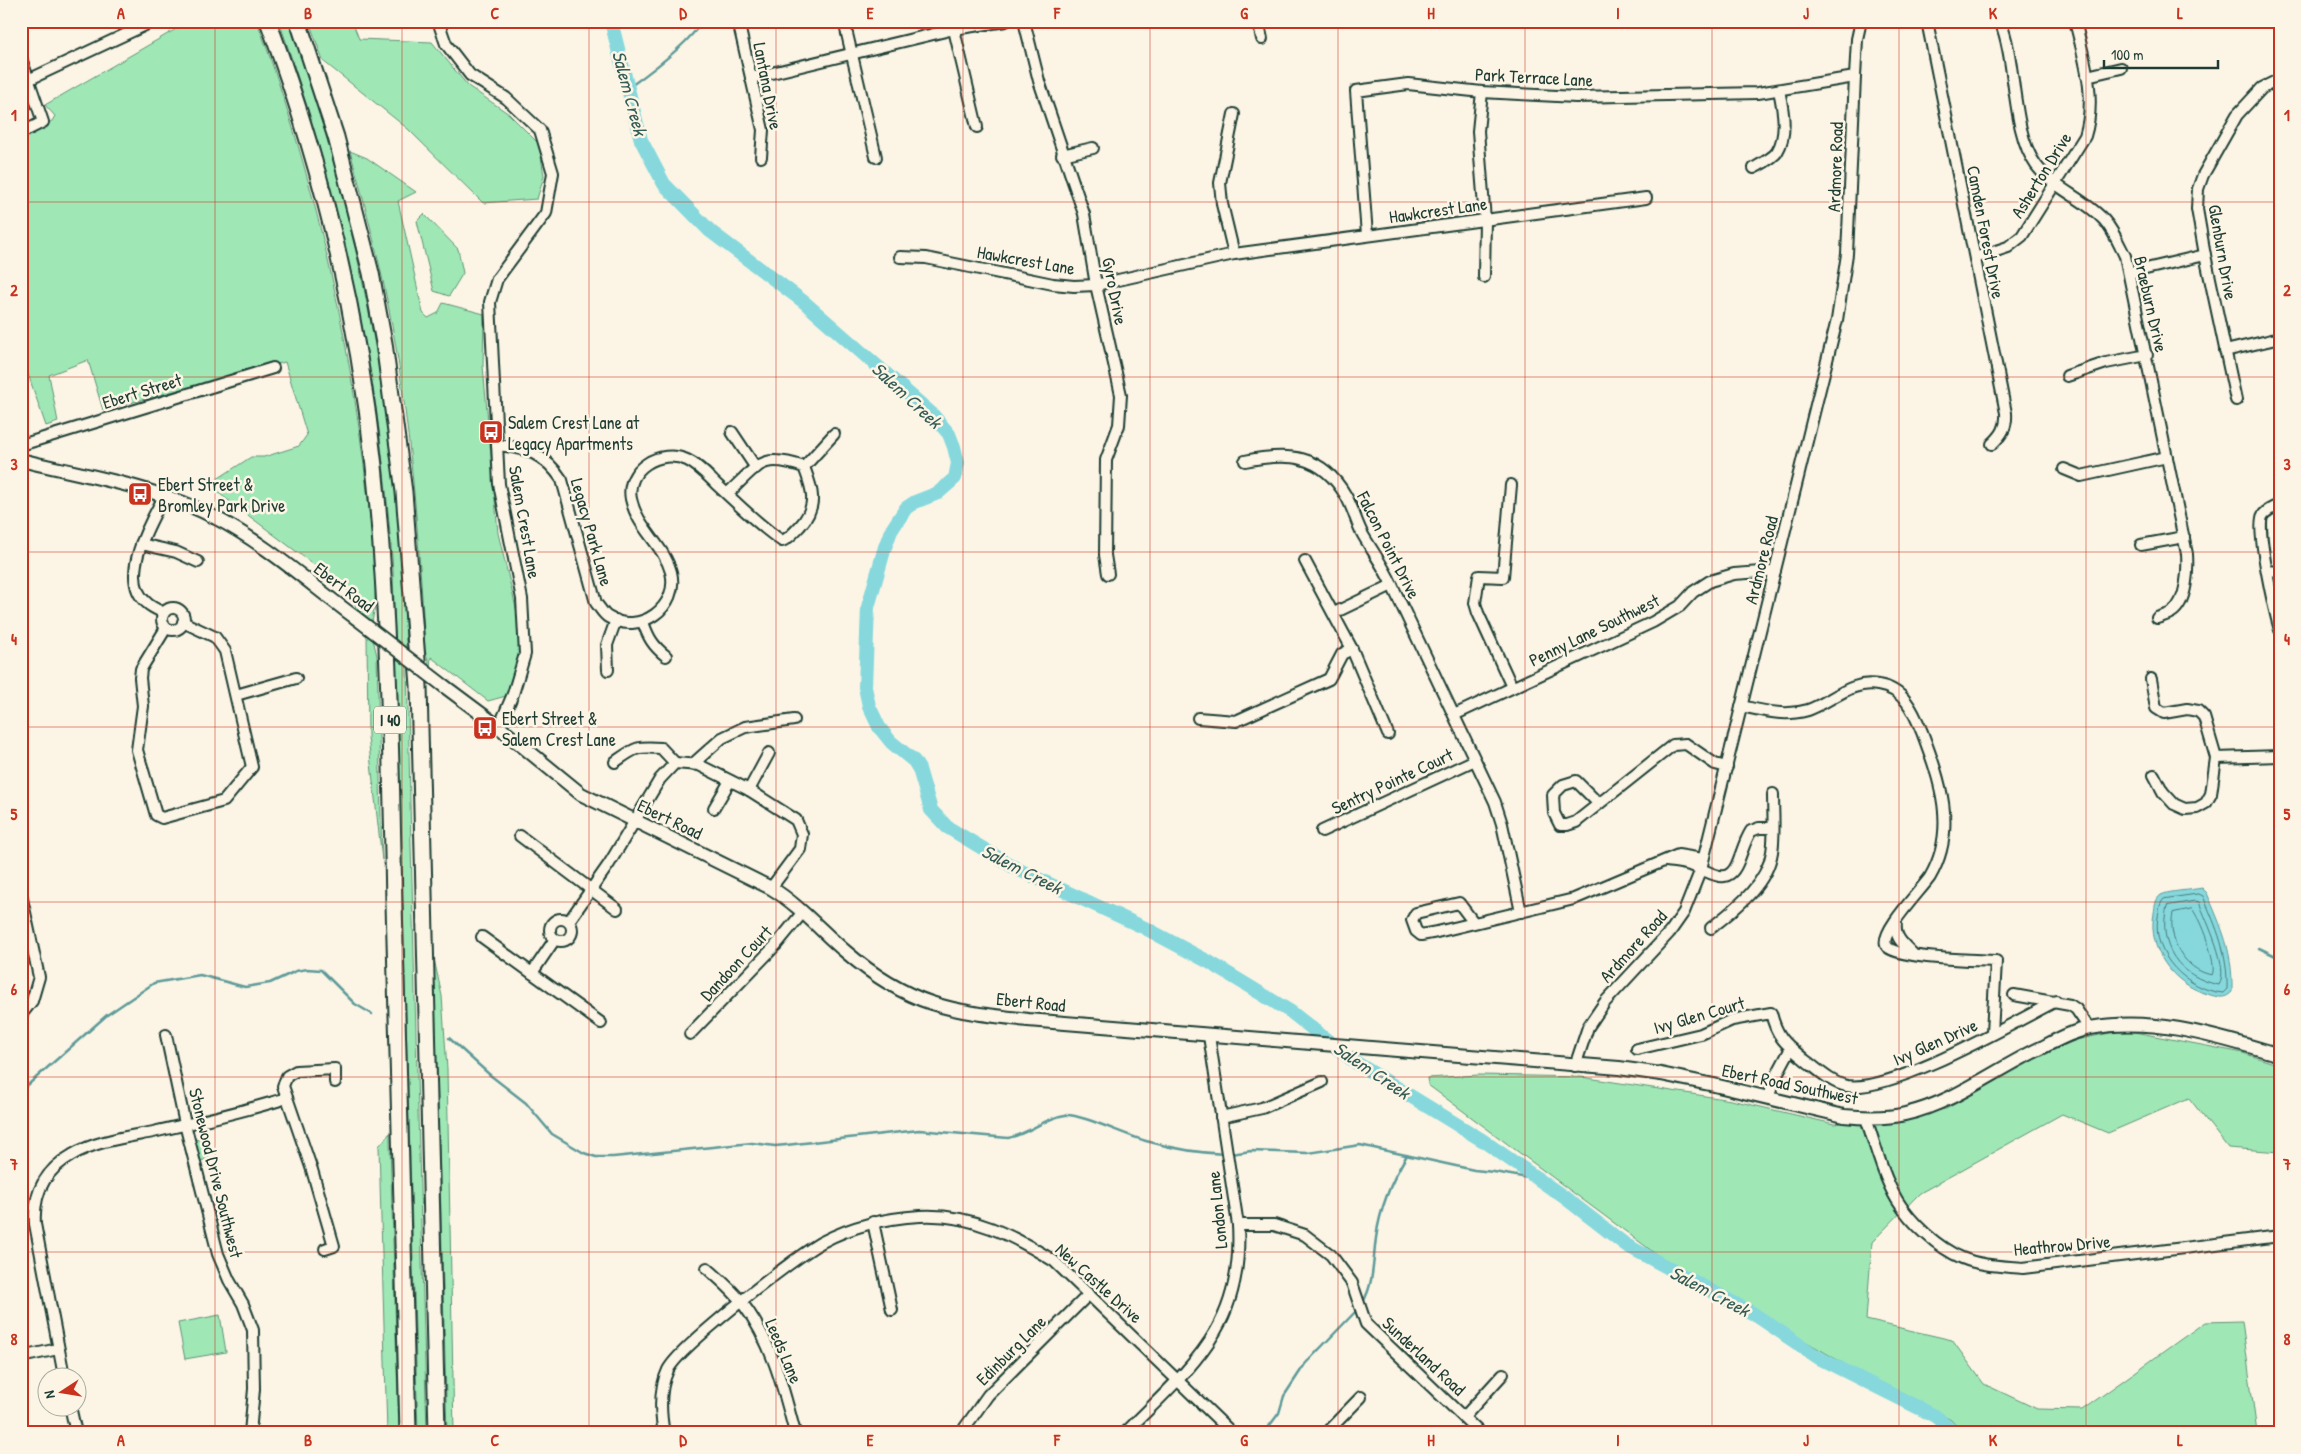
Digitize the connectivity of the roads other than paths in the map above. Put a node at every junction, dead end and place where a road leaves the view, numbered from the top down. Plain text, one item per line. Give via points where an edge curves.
1 (154, 21) edge
2 (268, 21) edge
3 (298, 21) edge
4 (438, 21) edge
5 (738, 21) edge
6 (844, 21) edge
7 (1006, 21) edge
8 (1024, 21) edge
9 (1258, 21) edge
10 (1861, 21) edge
11 (1927, 21) edge
12 (2000, 21) edge
13 (2076, 21) edge
14 (953, 25) edge
15 (1262, 39) dead end
16 (852, 52) junction
17 (21, 58) edge
18 (2121, 68) dead end
19 (2087, 76) junction
20 (1855, 77) junction
21 (751, 78) junction
22 (2280, 79) edge
23 (28, 80) junction
24 (1779, 90) junction
25 (1482, 92) junction
26 (1234, 114) dead end
27 (977, 127) dead end
28 (21, 133) edge
29 (1093, 148) dead end
30 (1062, 156) junction
31 (761, 157) dead end
32 (876, 157) dead end
33 (1754, 168) dead end
34 (2055, 184) junction
35 (1646, 198) dead end
36 (1485, 220) junction
37 (1367, 236) junction
38 (1234, 254) junction
39 (2205, 256) junction
40 (900, 257) dead end
41 (1975, 258) junction
42 (2129, 273) junction
43 (1484, 277) dead end
44 (1096, 285) junction
45 (2280, 338) edge
46 (2225, 352) junction
47 (2147, 354) junction
48 (273, 368) dead end
49 (2067, 376) dead end
50 (2236, 400) dead end
51 (732, 432) dead end
52 (834, 434) dead end
53 (1992, 444) dead end
54 (21, 445) edge
55 (497, 445) junction
56 (2167, 457) junction
57 (21, 460) edge
58 (1245, 461) dead end
59 (804, 467) junction
60 (756, 468) junction
61 (2064, 469) dead end
62 (1511, 484) dead end
63 (727, 494) junction
64 (165, 495) junction
65 (2280, 506) edge
66 (2184, 537) junction
67 (141, 544) junction
68 (2141, 546) dead end
69 (1305, 561) dead end
70 (198, 562) dead end
71 (1775, 571) junction
72 (2267, 571) junction
73 (2280, 572) edge
74 (1108, 574) dead end
75 (1392, 585) junction
76 (164, 613) junction
77 (1334, 613) junction
78 (2157, 618) dead end
79 (616, 620) junction
80 (183, 622) junction
81 (643, 622) junction
82 (166, 628) junction
83 (2280, 630) edge
84 (1352, 649) junction
85 (666, 656) dead end
86 (608, 670) dead end
87 (296, 678) dead end
88 (2151, 679) dead end
89 (1512, 687) junction
90 (236, 695) junction
91 (1741, 706) junction
92 (1454, 715) junction
93 (1198, 718) dead end
94 (794, 720) dead end
95 (499, 727) junction
96 (1388, 734) dead end
97 (769, 754) dead end
98 (2280, 756) edge
99 (2216, 758) junction
100 (1475, 760) junction
101 (615, 762) dead end
102 (675, 763) junction
103 (694, 763) junction
104 (1727, 767) junction
105 (2154, 775) dead end
106 (730, 781) junction
107 (749, 790) junction
108 (1773, 794) dead end
109 (1599, 804) junction
110 (714, 808) dead end
111 (635, 822) junction
112 (1773, 828) junction
113 (1322, 831) dead end
114 (520, 836) dead end
115 (1702, 864) junction
116 (770, 888) junction
117 (591, 890) junction
118 (21, 894) edge
119 (617, 909) dead end
120 (803, 912) junction
121 (1521, 912) junction
122 (569, 921) junction
123 (1474, 923) junction
124 (1711, 928) dead end
125 (482, 937) dead end
126 (555, 939) junction
127 (532, 973) junction
128 (2014, 995) dead end
129 (2056, 1001) junction
130 (1771, 1013) joint
131 (21, 1015) edge
132 (601, 1023) dead end
133 (2089, 1028) junction
134 (1992, 1033) junction
135 (690, 1034) dead end
136 (166, 1035) dead end
137 (1209, 1036) junction
138 (1791, 1048) junction
139 (1361, 1049) joint
140 (1637, 1049) dead end
141 (2280, 1056) edge
142 (1575, 1066) junction
143 (335, 1082) dead end
144 (1322, 1082) dead end
145 (286, 1098) junction
146 (1768, 1098) junction
147 (1221, 1117) junction
148 (1866, 1118) junction
149 (185, 1124) junction
150 (873, 1222) junction
151 (1238, 1225) junction
152 (2280, 1236) edge
153 (325, 1249) dead end
154 (707, 1268) dead end
155 (1089, 1294) junction
156 (742, 1302) junction
157 (892, 1310) dead end
158 (58, 1349) junction
159 (21, 1357) edge
160 (62, 1366) edge
161 (1503, 1374) dead end
162 (1178, 1380) junction
163 (1361, 1397) dead end
164 (72, 1416) edge
165 (1464, 1417) junction
166 (76, 1433) edge
167 (250, 1433) edge
168 (408, 1433) edge
169 (437, 1433) edge
170 (664, 1433) edge
171 (795, 1433) edge
172 (961, 1433) edge
173 (1125, 1433) edge
174 (1232, 1433) edge
175 (1326, 1433) edge
176 (1480, 1433) edge

1 - 23 street
2 - 168 highway, I 40 via 312,153 347,298 374,467 388,668
3 - 169 highway, I 40 via 336,137 370,272 384,344 404,492 419,686
4 - 55 street, Salem Crest Lane via 446,44 470,75 506,98 540,130 554,173 546,213 496,279 490,302
5 - 21 street, Lantana Drive
6 - 16 street
7 - 14 street
8 - 30 street, Gyro Drive
9 - 15 street
10 - 20 street, Ardmore Road
11 - 41 street, Camden Forest Drive
12 - 34 street, Braeburn Drive via 2025,143 2036,164
13 - 19 street, Asherton Drive
14 - 16 street
14 - 27 street
16 - 21 street
16 - 32 street
17 - 23 street
18 - 19 street
19 - 34 street, Asherton Drive via 2090,120 2077,150
20 - 24 street, Park Terrace Lane
20 - 71 street, Ardmore Road via 1847,254 1837,320
21 - 31 street, Lantana Drive via 764,130
22 - 39 street, Glenburn Drive via 2262,88 2237,115 2203,175 2197,209
23 - 28 street via 42,122
24 - 25 street, Park Terrace Lane via 1576,97
24 - 33 street via 1783,133 1776,153
25 - 36 street via 1478,131
25 - 37 street, Park Terrace Lane via 1408,84 1356,91
26 - 38 street via 1220,183
29 - 30 street
30 - 44 street, Gyro Drive via 1084,214
34 - 41 street, Asherton Drive via 2022,236 2008,247
34 - 42 street, Braeburn Drive via 2104,220 2118,242
35 - 36 street, Hawkcrest Lane
36 - 37 street, Hawkcrest Lane
36 - 43 street
37 - 38 street, Hawkcrest Lane
38 - 44 street, Hawkcrest Lane
39 - 42 street
39 - 46 street, Glenburn Drive
40 - 44 street, Hawkcrest Lane via 926,258 1053,284
41 - 53 street, Camden Forest Drive via 2006,421 2001,437
42 - 47 street, Braeburn Drive
44 - 74 street, Gyro Drive via 1121,396 1119,425 1106,460 1105,555
45 - 46 street
46 - 50 street, Glenburn Drive
47 - 49 street
47 - 56 street, Braeburn Drive
48 - 54 street, Ebert Street
51 - 60 street
52 - 59 street
55 - 79 street, Legacy Park Lane via 517,446 546,459 554,468 562,480 596,603 607,617
55 - 95 street, Salem Crest Lane via 499,484 522,599 524,654 513,694
56 - 61 street via 2081,476
56 - 66 street, Braeburn Drive
57 - 64 main road, Ebert Road
58 - 75 street, Falcon Point Drive via 1272,455 1287,456 1304,459 1323,469 1336,480 1347,497 1363,534
59 - 60 street via 774,460 762,462
59 - 63 street via 813,498 810,515 789,538 782,541
60 - 63 street
62 - 89 street via 1503,577 1479,576 1475,603
63 - 81 street via 699,468 674,457 648,462 637,472 631,487 635,512 667,560 672,589 665,605
64 - 67 street via 145,529
64 - 95 main road, Ebert Road, bridge via 214,517 259,545
65 - 72 street via 2263,515 2261,523
66 - 68 street
66 - 78 street, Braeburn Drive via 2188,573 2183,595 2174,611
67 - 70 street via 176,552
67 - 76 street via 136,569 137,587 146,603
69 - 77 street
71 - 89 street, Penny Lane Southwest via 1734,574 1710,581 1680,606 1653,622
71 - 91 street, Ardmore Road
72 - 73 street
72 - 83 street
75 - 77 street
75 - 92 street, Falcon Point Drive
76 - 80 street via 167,609 178,609 182,612
76 - 82 street
77 - 84 street
79 - 81 street via 624,624
79 - 86 street via 607,645
80 - 82 street via 176,630
80 - 90 street via 221,644
81 - 85 street via 649,638
82 - 90 street via 141,669 143,706 136,742 159,817 221,803 250,771 252,767
84 - 93 street via 1342,654 1329,679 1236,721
84 - 96 street
87 - 90 street
88 - 99 street via 2156,708 2164,713 2187,709 2204,716
89 - 92 street, Penny Lane Southwest
91 - 104 street, Ardmore Road
91 - 134 street via 1792,714 1810,710 1845,690 1878,685 1895,691 1913,710 1936,771 1946,812 1946,829 1938,861 1930,877 1896,921 1895,929 1898,939 1912,953 1928,958 1996,961
92 - 100 street, Falcon Point Drive
94 - 103 street via 745,727 722,738
95 - 111 main road, Ebert Road via 581,794
97 - 107 street
98 - 99 street
99 - 105 street via 2211,794 2206,803 2197,808 2174,804
100 - 113 street, Sentry Pointe Court
100 - 121 street, Falcon Point Drive via 1502,824
101 - 102 street via 643,747 661,748
102 - 103 street
102 - 111 street via 660,779
103 - 106 street
104 - 109 street via 1715,764 1686,744 1672,745
104 - 115 street, Ardmore Road
106 - 107 street
106 - 110 street
107 - 116 street via 796,820 802,834 800,849
108 - 112 street
109 - 109 street via 1576,822 1560,825 1554,813 1553,795 1563,785 1576,781
111 - 116 main road, Ebert Road
111 - 117 street
112 - 115 street via 1751,831 1737,864 1724,876 1713,876
112 - 124 street via 1772,853 1756,886
114 - 117 street
115 - 121 street via 1666,862 1574,899
115 - 142 street, Ardmore Road via 1684,912 1670,932 1605,1002 1588,1028
116 - 120 main road, Ebert Road
117 - 119 street
117 - 122 street
118 - 131 street via 39,977 32,1001
120 - 135 street, Dandoon Court via 776,946
120 - 137 main road, Ebert Road via 866,968 901,991 936,1006 1028,1020
121 - 123 street
122 - 126 street via 573,932 570,937 565,941
122 - 126 street via 558,919 552,922 550,934
123 - 123 street via 1421,935 1412,920 1416,913 1459,903
125 - 127 street
126 - 127 street
127 - 132 street
128 - 129 street
129 - 133 street via 2076,1009
129 - 134 street, Ivy Glen Drive
130 - 138 street, Ivy Glen Drive via 1774,1027 1782,1041
130 - 140 street, Ivy Glen Court via 1732,1020 1701,1034
133 - 141 main road, Ebert Road Southwest via 2132,1024 2173,1027
133 - 148 main road, Ebert Road Southwest via 2031,1052 1931,1106 1905,1114
134 - 138 street, Ivy Glen Drive via 1904,1076 1858,1086 1836,1083
136 - 149 street, Stonewood Drive Southwest
137 - 139 main road, Ebert Road
137 - 147 street, London Lane
138 - 146 street
139 - 142 main road, Ebert Road Southwest
142 - 146 main road, Ebert Road Southwest via 1661,1074
143 - 145 street via 335,1069 296,1071 284,1081
144 - 147 street via 1262,1108
145 - 149 street
145 - 153 street via 312,1170 334,1246
146 - 148 main road, Ebert Road Southwest
147 - 151 street, London Lane
148 - 152 street, Heathrow Drive via 1898,1200 1938,1243 1962,1258 2022,1268
149 - 158 street via 81,1150 63,1161 41,1186 35,1200 35,1224
149 - 167 street, Stonewood Drive Southwest via 218,1254 253,1330 254,1389
150 - 155 street, New Castle Drive via 922,1216 956,1218 990,1227 1054,1261
150 - 156 street, New Castle Drive via 823,1241
150 - 157 street
151 - 162 street, London Lane via 1238,1261 1230,1302 1212,1339
151 - 165 street, Sunderland Road via 1274,1225 1305,1235 1331,1255 1352,1283 1366,1324
154 - 156 street, Leeds Lane
155 - 162 street, New Castle Drive
155 - 172 street, Edinburg Lane via 988,1394
156 - 170 street, New Castle Drive via 672,1364 662,1394
156 - 171 street, Leeds Lane via 771,1352
158 - 159 street
158 - 160 street
161 - 165 street
162 - 173 street, London Lane
162 - 174 street, New Castle Drive
163 - 175 street
164 - 166 street
165 - 176 street, Sunderland Road

